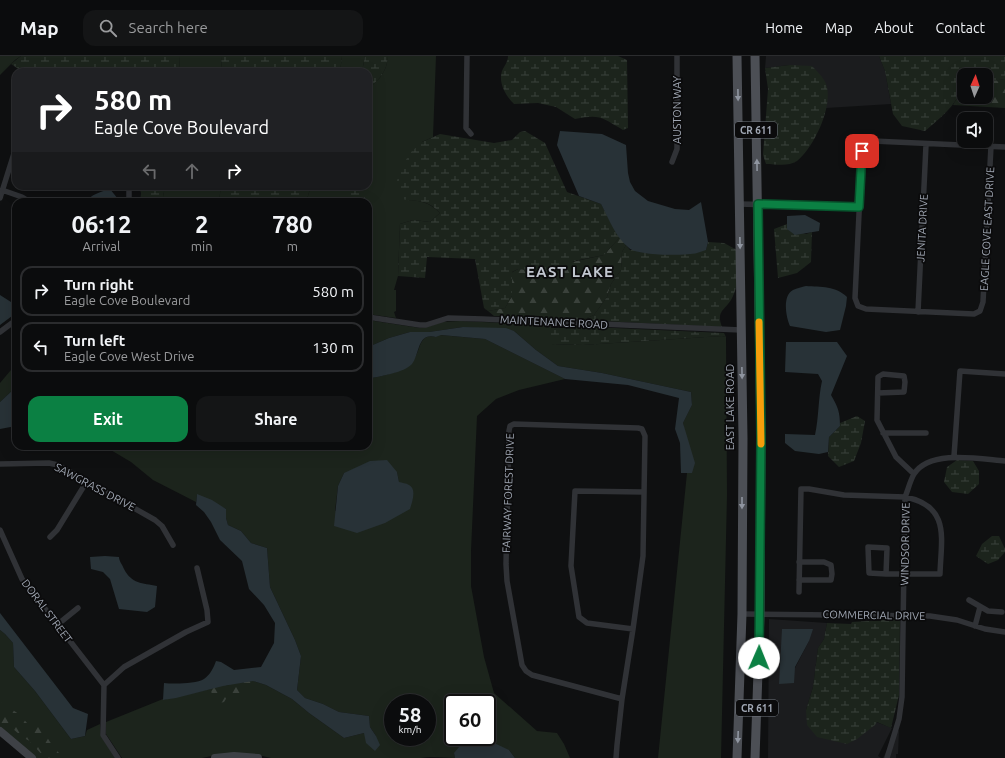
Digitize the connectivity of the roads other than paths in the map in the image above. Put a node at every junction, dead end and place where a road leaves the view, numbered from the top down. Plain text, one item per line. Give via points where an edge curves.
1 (467, 56) edge
2 (677, 56) edge
3 (737, 56) edge
4 (755, 56) edge
5 (471, 134) dead end
6 (926, 144) junction
7 (957, 145) edge
8 (993, 146) edge
9 (1005, 147) edge
10 (991, 148) edge
11 (12, 159) edge
12 (672, 162) dead end
13 (2, 190) junction
14 (129, 191) dead end
15 (0, 198) edge
16 (25, 198) edge
17 (129, 198) edge
18 (739, 204) junction
19 (758, 204) junction
20 (859, 207) junction
21 (918, 312) junction
22 (372, 318) edge
23 (12, 323) edge
24 (741, 330) junction
25 (0, 332) edge
26 (1005, 374) edge
27 (878, 393) junction
28 (883, 433) junction
29 (926, 433) dead end
30 (954, 456) junction
31 (1005, 461) edge
32 (0, 464) edge
33 (914, 474) junction
34 (87, 481) junction
35 (643, 492) junction
36 (905, 497) junction
37 (0, 530) edge
38 (50, 537) dead end
39 (173, 545) dead end
40 (800, 562) junction
41 (197, 568) dead end
42 (886, 574) junction
43 (905, 574) junction
44 (799, 580) junction
45 (799, 592) dead end
46 (969, 600) dead end
47 (980, 607) junction
48 (78, 608) dead end
49 (1002, 612) dead end
50 (742, 614) junction
51 (760, 614) junction
52 (904, 615) junction
53 (57, 625) junction
54 (974, 626) junction
55 (633, 629) junction
56 (1005, 632) edge
57 (104, 685) junction
58 (622, 699) junction
59 (0, 731) edge
60 (32, 758) edge
61 (118, 758) edge
62 (215, 758) edge
63 (258, 758) edge
64 (616, 758) edge
65 (737, 758) edge
66 (755, 758) edge
67 (887, 758) edge

1 - 5 street via 466,128
2 - 12 street, AUSTON WAY via 677,149
3 -> 18 main road, EAST LAKE ROAD / CR 611
19 -> 4 main road, CR 611
6 - 7 street
6 - 20 street via 873,141 864,147
6 - 21 street, JENITA DRIVE
8 - 9 street
10 - 21 street, EAGLE COVE EAST DRIVE via 983,302 980,311 974,314
11 - 13 street
13 - 15 street
13 - 16 street
14 - 17 street
18 - 19 street
18 -> 24 main road, EAST LAKE ROAD / CR 611
19 - 20 street
19 - 51 main road, CR 611
20 - 21 street via 855,298 858,306 866,309
22 - 24 street, MAINTENANCE ROAD via 420,325 448,318
23 - 25 street
24 -> 50 main road, EAST LAKE ROAD / CR 611
26 - 30 street via 960,371
27 - 27 street via 878,377 883,374 904,376 904,392
27 - 28 street via 877,420
28 - 29 street
28 - 33 street via 896,457
30 - 31 street
30 - 33 street via 939,458 924,465
32 - 34 street, SAWGRASS DRIVE via 49,463 58,465
33 - 36 street, WINDSOR DRIVE
34 - 38 street
34 - 39 street, SAWGRASS DRIVE via 156,520
35 - 55 street, FAIRWAY FOREST DRIVE via 643,556
35 - 55 street via 575,491 571,566 579,617 587,624
35 - 58 street, FAIRWAY FOREST DRIVE via 645,436 642,429 514,424 510,426 506,564 522,665 532,674
36 - 40 street via 844,496 808,488 801,489
36 - 43 street, WINDSOR DRIVE
36 - 43 street via 923,503 934,512 941,530 940,574
37 - 53 street, DORAL STREET via 22,579
40 - 44 street
40 - 44 street via 824,562 830,565 832,574 831,580
41 - 57 street via 208,622 124,667
42 - 42 street via 868,573 868,547 887,548
42 - 43 street
43 - 52 street, WINDSOR DRIVE
44 - 45 street
46 - 47 street
47 - 49 street
47 - 54 street
48 - 53 street
50 - 51 street, COMMERCIAL DRIVE
50 -> 65 main road, EAST LAKE ROAD / CR 611
51 - 52 street, COMMERCIAL DRIVE
51 - 66 main road, CR 611
52 - 54 street, COMMERCIAL DRIVE via 958,620
52 - 67 street, WINDSOR DRIVE via 902,701
53 - 57 street, DORAL STREET
54 - 56 street, COMMERCIAL DRIVE
55 - 58 street, FAIRWAY FOREST DRIVE
57 - 61 street via 103,736
58 - 64 street, FAIRWAY FOREST DRIVE
59 - 60 street
62 - 63 street

